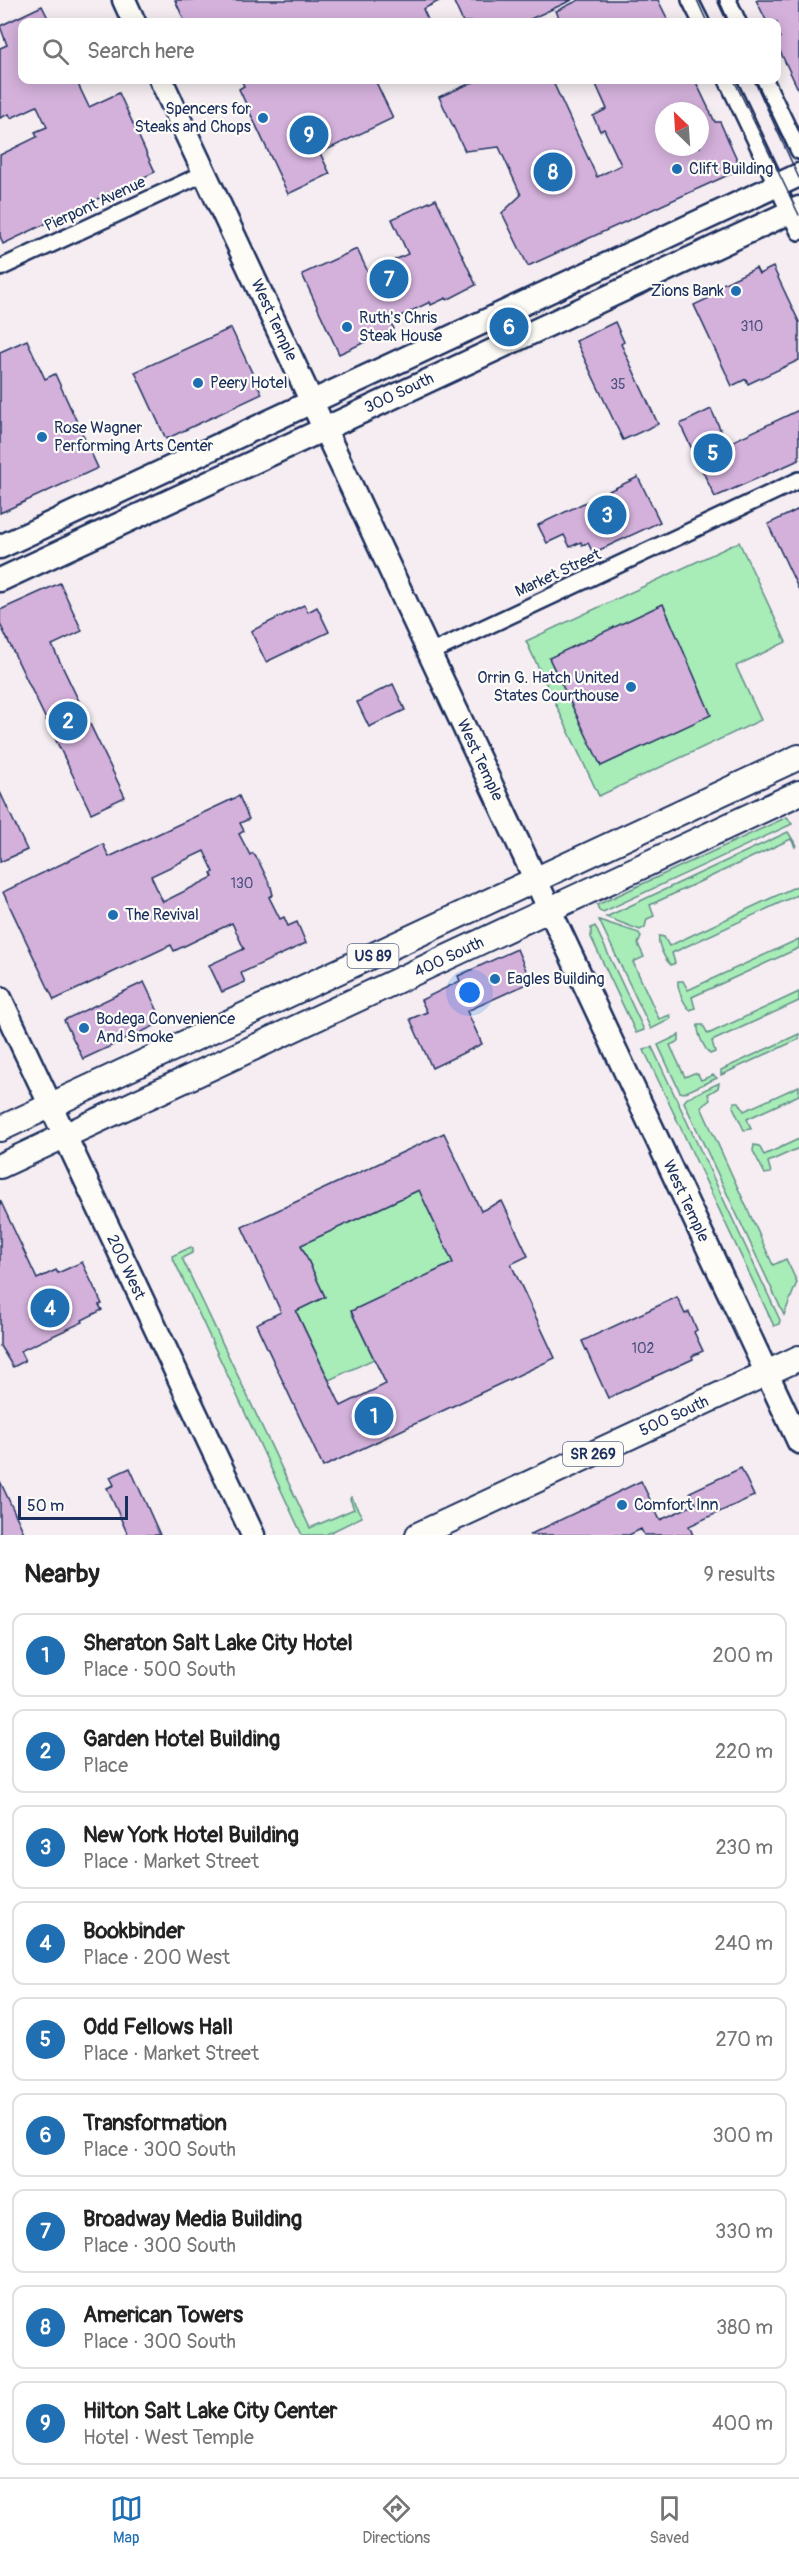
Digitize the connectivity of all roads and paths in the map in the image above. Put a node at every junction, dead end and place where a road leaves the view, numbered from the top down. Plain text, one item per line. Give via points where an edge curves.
1 (124, 0) edge
2 (690, 0) edge
3 (728, 0) edge
4 (132, 18) edge
5 (699, 18) edge
6 (736, 18) edge
7 (163, 84) edge
8 (730, 84) edge
9 (767, 84) edge
10 (799, 151) edge
11 (205, 173) junction
12 (799, 175) edge
13 (791, 205) edge
14 (0, 268) edge
15 (536, 298) junction
16 (548, 324) junction
17 (312, 402) junction
18 (325, 428) junction
19 (799, 480) edge
20 (0, 547) edge
21 (0, 580) edge
22 (430, 653) junction
23 (799, 757) edge
24 (799, 793) edge
25 (536, 880) junction
26 (550, 909) junction
27 (0, 998) edge
28 (51, 1106) junction
29 (0, 1130) edge
30 (65, 1136) junction
31 (0, 1166) edge
32 (799, 1358) edge
33 (767, 1373) junction
34 (799, 1442) edge
35 (253, 1535) edge
36 (418, 1535) edge

1 - 4 street
2 - 5 street
3 - 6 street
7 - 11 street, West Temple
8 - 13 street
9 - 10 street
11 - 14 street, Pierpont Avenue
11 - 17 street, West Temple
12 - 13 street, 300 South
13 - 15 street, 300 South
13 - 16 street, 300 South
15 - 16 street
15 - 17 street, 300 South
16 - 18 street, 300 South
17 - 18 street, West Temple
17 - 20 street, 300 South
18 - 21 street, 300 South
18 - 22 street, West Temple
19 - 22 street, Market Street
22 - 25 street, West Temple
23 - 25 main road, 400 South / US 89
24 - 26 main road, 400 South / US 89
25 - 26 street, West Temple
25 - 28 main road, 400 South / US 89
26 - 30 main road, 400 South / US 89
26 - 33 street, West Temple
27 - 28 street, 200 West
28 - 29 main road, 400 South / US 89
28 - 30 street, 200 West
30 - 31 main road, 400 South / US 89
30 - 35 street, 200 West
32 - 33 main road, 500 South / SR 269
33 - 34 street, West Temple
33 - 36 main road, 500 South / SR 269

